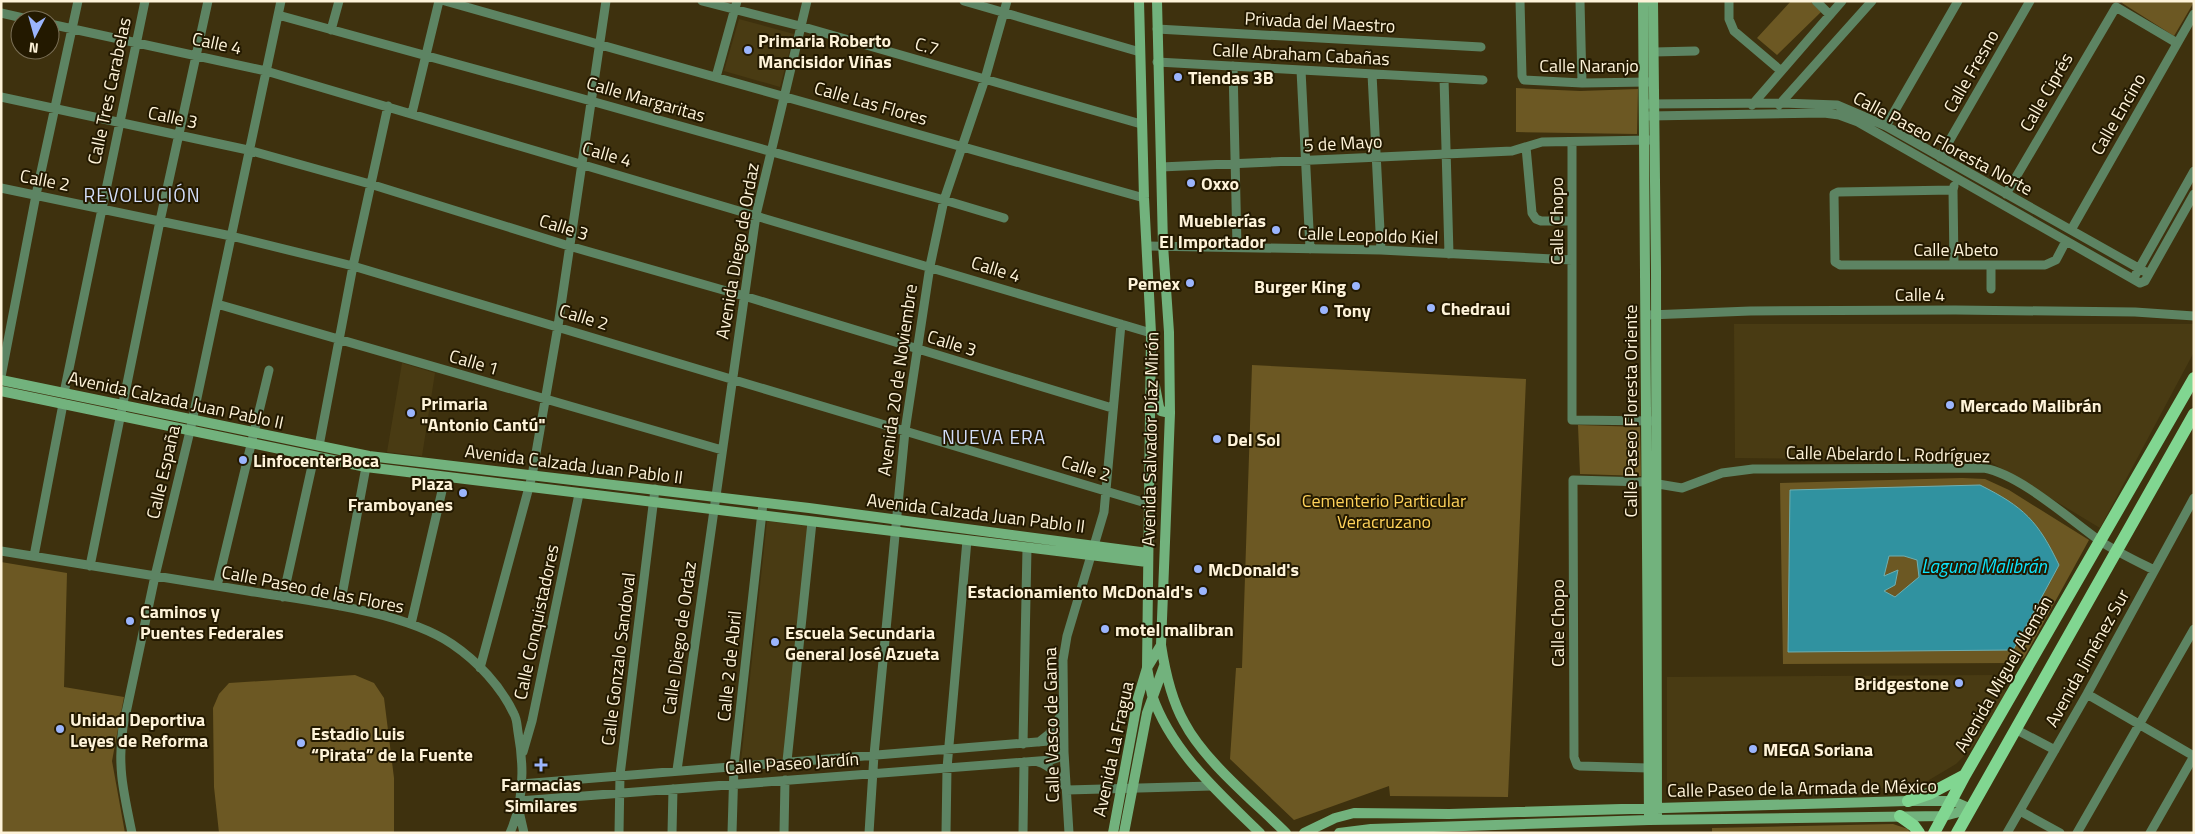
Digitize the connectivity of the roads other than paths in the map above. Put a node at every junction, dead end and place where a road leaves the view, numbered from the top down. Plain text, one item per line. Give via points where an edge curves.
1 (78, 1) edge
2 (145, 1) edge
3 (208, 1) edge
4 (280, 1) edge
5 (339, 1) edge
6 (438, 1) edge
7 (445, 1) edge
8 (606, 1) edge
9 (702, 1) edge
10 (807, 1) edge
11 (964, 1) edge
12 (1007, 1) edge
13 (1139, 1) edge
14 (1157, 1) edge
15 (1520, 1) edge
16 (1580, 1) edge
17 (1643, 1) edge
18 (1653, 1) edge
19 (1728, 1) edge
20 (1816, 1) edge
21 (1842, 1) edge
22 (1958, 1) edge
23 (2030, 1) edge
24 (1871, 2) edge
25 (736, 6) edge
26 (1004, 12) junction
27 (2194, 14) edge
28 (278, 15) junction
29 (1830, 15) junction
30 (60, 26) edge
31 (800, 26) junction
32 (72, 29) junction
33 (330, 30) junction
34 (1157, 30) junction
35 (136, 42) junction
36 (2177, 43) junction
37 (600, 46) junction
38 (1480, 46) dead end
39 (1695, 51) dead end
40 (1140, 52) junction
41 (1654, 52) junction
42 (196, 56) junction
43 (426, 57) junction
44 (1157, 62) junction
45 (1233, 66) junction
46 (1301, 70) junction
47 (1780, 70) junction
48 (266, 71) junction
49 (1372, 74) junction
50 (716, 77) junction
51 (1444, 78) junction
52 (985, 79) junction
53 (1483, 80) dead end
54 (1649, 82) junction
55 (1582, 83) junction
56 (783, 95) junction
57 (1, 97) edge
58 (591, 101) junction
59 (1753, 103) junction
60 (1782, 103) junction
61 (1649, 104) junction
62 (388, 106) junction
63 (56, 108) junction
64 (412, 113) junction
65 (1744, 113) junction
66 (1772, 113) junction
67 (1649, 116) junction
68 (120, 122) junction
69 (1141, 124) junction
70 (1886, 126) junction
71 (179, 135) junction
72 (1649, 140) junction
73 (1572, 142) junction
74 (963, 146) junction
75 (1526, 148) junction
76 (248, 150) junction
77 (771, 152) junction
78 (1446, 154) junction
79 (1376, 157) junction
80 (1940, 157) junction
81 (1306, 161) junction
82 (582, 164) junction
83 (1236, 164) junction
84 (1161, 167) junction
85 (1963, 170) junction
86 (2194, 171) edge
87 (1957, 178) junction
88 (370, 184) junction
89 (1, 188) edge
90 (1952, 190) junction
91 (2006, 194) junction
92 (2194, 194) edge
93 (36, 195) junction
94 (1144, 198) junction
95 (944, 200) junction
96 (102, 208) junction
97 (756, 215) junction
98 (1004, 218) dead end
99 (160, 221) junction
100 (1572, 221) junction
101 (2071, 230) junction
102 (231, 236) junction
103 (2066, 241) junction
104 (1164, 245) junction
105 (569, 246) junction
106 (1146, 246) junction
107 (1237, 247) junction
108 (1310, 249) junction
109 (1381, 250) junction
110 (1449, 254) junction
111 (1572, 260) junction
112 (1954, 265) junction
113 (1992, 265) junction
114 (353, 266) junction
115 (930, 266) junction
116 (2139, 269) junction
117 (2149, 274) junction
118 (2133, 279) junction
119 (1991, 289) dead end
120 (744, 296) junction
121 (217, 304) junction
122 (1651, 315) junction
123 (2194, 316) edge
124 (1121, 324) junction
125 (558, 326) junction
126 (1151, 333) junction
127 (340, 340) junction
128 (918, 349) junction
129 (269, 370) dead end
130 (732, 378) junction
131 (2194, 378) edge
132 (1, 379) edge
133 (1151, 382) junction
134 (1, 391) edge
135 (64, 393) junction
136 (546, 400) junction
137 (63, 404) junction
138 (123, 406) junction
139 (1112, 408) junction
140 (1170, 413) junction
141 (2194, 414) edge
142 (120, 416) junction
143 (192, 419) junction
144 (1652, 420) junction
145 (905, 430) junction
146 (190, 431) junction
147 (255, 433) junction
148 (252, 444) junction
149 (319, 446) junction
150 (722, 450) junction
151 (314, 457) junction
152 (366, 467) junction
153 (532, 476) junction
154 (444, 478) junction
155 (1573, 480) joint
156 (1651, 483) junction
157 (529, 488) junction
158 (655, 489) junction
159 (1106, 491) junction
160 (579, 494) junction
161 (715, 497) junction
162 (2194, 498) edge
163 (653, 502) junction
164 (762, 503) junction
165 (1150, 504) junction
166 (713, 510) junction
167 (761, 517) junction
168 (896, 519) junction
169 (812, 522) junction
170 (894, 533) junction
171 (968, 540) junction
172 (2101, 541) junction
173 (1027, 548) junction
174 (1093, 550) junction
175 (2116, 550) junction
176 (1, 551) edge
177 (34, 556) junction
178 (1147, 558) junction
179 (90, 566) junction
180 (2154, 570) junction
181 (156, 576) junction
182 (217, 586) junction
183 (283, 597) junction
184 (340, 606) junction
185 (411, 624) junction
186 (2194, 629) edge
187 (1161, 645) junction
188 (1164, 666) junction
189 (480, 668) junction
190 (1147, 668) junction
191 (2087, 694) junction
192 (1152, 695) junction
193 (1065, 710) junction
194 (2139, 724) junction
195 (2015, 729) junction
196 (1040, 742) junction
197 (1024, 744) junction
198 (948, 749) junction
199 (1064, 750) junction
200 (2055, 750) junction
201 (522, 754) junction
202 (874, 755) junction
203 (2194, 756) edge
204 (787, 761) junction
205 (1035, 761) junction
206 (1024, 762) junction
207 (734, 766) junction
208 (946, 768) junction
209 (1648, 768) junction
210 (677, 770) junction
211 (873, 773) junction
212 (620, 775) junction
213 (1965, 776) junction
214 (785, 780) junction
215 (734, 783) junction
216 (521, 784) junction
217 (1212, 786) junction
218 (1126, 788) junction
219 (673, 789) junction
220 (1067, 790) junction
221 (620, 792) junction
222 (1952, 800) junction
223 (1908, 801) junction
224 (519, 804) junction
225 (1756, 805) junction
226 (1707, 806) junction
227 (1653, 807) junction
228 (1971, 809) junction
229 (2020, 811) junction
230 (1374, 813) junction
231 (1900, 816) junction
232 (1944, 816) junction
233 (1756, 818) junction
234 (1708, 819) junction
235 (1653, 820) junction
236 (1437, 827) junction
237 (1370, 831) edge
238 (132, 833) edge
239 (510, 833) edge
240 (524, 833) edge
241 (619, 833) edge
242 (672, 833) edge
243 (732, 833) edge
244 (784, 833) edge
245 (869, 833) edge
246 (946, 833) edge
247 (1023, 833) edge
248 (1069, 833) edge
249 (1112, 833) edge
250 (1124, 833) edge
251 (1260, 833) edge
252 (1286, 833) edge
253 (1304, 833) edge
254 (1339, 833) edge
255 (1424, 833) edge
256 (1919, 833) edge
257 (1934, 833) edge
258 (1957, 833) edge
259 (2006, 833) edge
260 (2060, 833) edge
261 (2077, 833) edge
262 (2150, 833) edge

1 - 32 street
2 - 35 street, Calle Tres Carabelas
3 - 42 street
4 - 28 street, Calle España
5 - 33 street
6 - 43 street
7 - 37 street, Calle Las Flores
8 - 37 street
9 - 25 street, C.7
10 - 31 street, Avenida Diego de Ordaz
11 - 26 street
12 - 26 street, Avenida 20 de Noviembre
13 - 40 main road, Avenida Salvador Díaz Mirón
14 - 34 main road, Avenida Salvador Díaz Mirón
15 - 55 street, Calle Naranjo via 1524,80
16 - 55 street
17 - 54 main road, Calle Paseo Floresta Oriente
18 - 41 main road, Calle Paseo Floresta Oriente
19 - 47 street via 1730,26
20 - 29 street
21 - 29 street
22 - 70 street
23 - 80 street, Calle Fresno
24 - 60 street
25 - 31 street, C.7
25 - 50 street
26 - 40 street
26 - 52 street, Avenida 20 de Noviembre
27 - 36 street, Calle Encino
28 - 33 street, Calle Margaritas
28 - 48 street, Calle España
29 - 47 street
30 - 32 street, Calle 4
31 - 52 street, C.7
31 - 56 street, Avenida Diego de Ordaz
32 - 35 street, Calle 4
32 - 63 street
33 - 43 street, Calle Margaritas
34 - 38 street, Privada del Maestro
34 - 44 main road, Avenida Salvador Díaz Mirón
35 - 42 street, Calle 4
35 - 68 street, Calle Tres Carabelas
36 - 91 street, Calle Ciprés via 2116,7
36 - 101 street, Calle Encino
37 - 50 street, Calle Las Flores
37 - 58 street
39 - 41 street
40 - 69 main road, Avenida Salvador Díaz Mirón
41 - 54 main road, Calle Paseo Floresta Oriente
42 - 48 street, Calle 4
42 - 71 street
43 - 58 street, Calle Margaritas
43 - 64 street
44 - 45 street, Calle Abraham Cabañas
44 - 84 main road, Avenida Salvador Díaz Mirón
45 - 46 street, Calle Abraham Cabañas
45 - 83 street
46 - 49 street, Calle Abraham Cabañas
46 - 81 street
47 - 59 street
48 - 62 street, Calle 4
48 - 76 street, Calle España
49 - 51 street, Calle Abraham Cabañas
49 - 79 street
50 - 56 street, Calle Las Flores
51 - 53 street, Calle Abraham Cabañas
51 - 78 street
52 - 69 street, C.7
52 - 74 street, Avenida 20 de Noviembre
54 - 55 street, Calle Naranjo
54 - 61 main road, Calle Paseo Floresta Oriente
56 - 74 street, Calle Las Flores
56 - 77 street, Avenida Diego de Ordaz
57 - 63 street, Calle 3
58 - 77 street, Calle Margaritas
58 - 82 street
59 - 60 street, Calle Paseo Floresta Norte
59 - 61 street, Calle Paseo Floresta Norte
59 - 65 street
60 - 66 street
60 - 70 street, Calle Paseo Floresta Norte via 1836,105
61 - 67 main road, Calle Paseo Floresta Oriente
62 - 64 street, Calle 4
62 - 88 street
63 - 68 street, Calle 3
63 - 93 street
64 - 82 street, Calle 4
65 - 66 street, Calle Paseo Floresta Norte
65 - 67 street, Calle Paseo Floresta Norte
66 - 87 street, Calle Paseo Floresta Norte via 1839,115 1858,122
67 - 72 main road, Calle Paseo Floresta Oriente
68 - 71 street, Calle 3
68 - 96 street, Calle Tres Carabelas
69 - 94 main road, Avenida Salvador Díaz Mirón
70 - 80 street, Calle Paseo Floresta Norte
71 - 76 street, Calle 3
71 - 99 street
72 - 73 street, 5 de Mayo
72 - 122 main road, Calle Paseo Floresta Oriente
73 - 75 street, 5 de Mayo via 1537,142
73 - 100 street, Calle Chopo
74 - 94 street, Calle Las Flores
74 - 95 street, Avenida 20 de Noviembre
75 - 78 street, 5 de Mayo
75 - 100 street via 1532,213 1541,221
76 - 88 street, Calle 3
76 - 102 street, Calle España
77 - 95 street, Calle Margaritas
77 - 97 street, Avenida Diego de Ordaz
78 - 79 street, 5 de Mayo
78 - 110 street
79 - 81 street, 5 de Mayo
79 - 109 street
80 - 85 street, Calle Paseo Floresta Norte
81 - 83 street, 5 de Mayo
81 - 108 street
82 - 97 street, Calle 4
82 - 105 street
83 - 84 street, 5 de Mayo
83 - 107 street
84 - 104 main road, Avenida Salvador Díaz Mirón
85 - 87 street
85 - 91 street, Calle Paseo Floresta Norte
86 - 116 street
87 - 90 street
87 - 103 street, Calle Paseo Floresta Norte
88 - 105 street, Calle 3
88 - 114 street
89 - 93 street, Calle 2
90 - 112 street
90 - 112 street, Calle Abeto via 1834,194 1834,262 1840,265
91 - 101 street, Calle Paseo Floresta Norte
92 - 117 street
93 - 96 street, Calle 2
93 - 132 street
94 - 106 main road, Avenida Salvador Díaz Mirón
95 - 98 street, Calle Margaritas
95 - 115 street, Avenida 20 de Noviembre
96 - 99 street, Calle 2
96 - 135 street, Calle Tres Carabelas
97 - 115 street, Calle 4
97 - 120 street, Avenida Diego de Ordaz
99 - 102 street, Calle 2
99 - 138 street
100 - 111 street, Calle Chopo
101 - 116 street, Calle Paseo Floresta Norte
102 - 114 street, Calle 2
102 - 121 street, Calle España
103 - 113 street, Calle Abeto via 2052,263
103 - 118 street, Calle Paseo Floresta Norte
104 - 106 street, Calle Leopoldo Kiel
104 - 107 street, Calle Leopoldo Kiel
104 - 140 main road, Avenida Salvador Díaz Mirón
105 - 120 street, Calle 3
105 - 125 street
106 - 126 main road, Avenida Salvador Díaz Mirón
107 - 108 street, Calle Leopoldo Kiel
108 - 109 street, Calle Leopoldo Kiel
109 - 110 street, Calle Leopoldo Kiel
110 - 111 street, Calle Leopoldo Kiel
111 - 144 street, Calle Chopo via 1572,420
112 - 113 street, Calle Abeto
113 - 119 street
114 - 125 street, Calle 2
114 - 127 street
115 - 124 street, Calle 4
115 - 128 street, Avenida 20 de Noviembre
116 - 117 street, Calle Paseo Floresta Norte
116 - 118 street
117 - 118 street, Calle Paseo Floresta Norte via 2143,283
120 - 128 street, Calle 3
120 - 130 street, Avenida Diego de Ordaz
121 - 127 street, Calle 1
121 - 143 street, Calle España
122 - 123 street, Calle 4 via 1955,310 2135,312
122 - 144 main road, Calle Paseo Floresta Oriente
124 - 126 street, Calle 4
124 - 139 street, Calle Vasco de Gama
125 - 130 street, Calle 2
125 - 136 street
126 - 133 main road, Avenida Salvador Díaz Mirón
127 - 136 street, Calle 1
127 - 149 street
128 - 139 street, Calle 3
128 - 145 street, Avenida 20 de Noviembre
129 - 147 street
130 - 145 street, Calle 2
130 - 150 street, Avenida Diego de Ordaz
131 - 172 main road, Avenida Miguel Alemán
132 - 135 main road, Avenida Calzada Juan Pablo II
133 - 140 main road via 1156,387 1158,407
133 - 165 main road, Avenida Salvador Díaz Mirón
134 - 137 main road, Avenida Calzada Juan Pablo II
135 - 138 main road, Avenida Calzada Juan Pablo II
136 - 150 street, Calle 1
136 - 153 street
137 - 142 main road, Avenida Calzada Juan Pablo II
137 - 177 street
138 - 142 street
138 - 143 main road, Avenida Calzada Juan Pablo II
139 - 159 street, Calle Vasco de Gama
140 - 187 main road, Avenida Salvador Díaz Mirón
141 - 175 main road, Avenida Miguel Alemán
142 - 146 main road, Avenida Calzada Juan Pablo II
142 - 179 street
143 - 146 street, Calle España
143 - 147 main road, Avenida Calzada Juan Pablo II
144 - 156 main road, Calle Paseo Floresta Oriente
145 - 159 street, Calle 2
145 - 168 street, Avenida 20 de Noviembre
146 - 148 main road, Avenida Calzada Juan Pablo II
146 - 181 street, Calle España
147 - 148 street
147 - 149 main road, Avenida Calzada Juan Pablo II
148 - 151 main road, Avenida Calzada Juan Pablo II
148 - 182 street
149 - 153 main road, Avenida Calzada Juan Pablo II via 369,456
150 - 161 street, Avenida Diego de Ordaz
151 - 152 main road, Avenida Calzada Juan Pablo II
151 - 183 street
152 - 154 main road, Avenida Calzada Juan Pablo II
152 - 184 street
153 - 157 street
153 - 158 main road, Avenida Calzada Juan Pablo II
154 - 157 main road, Avenida Calzada Juan Pablo II
154 - 185 street
155 - 156 street, Calle Abelardo L. Rodríguez
155 - 209 street, Calle Chopo via 1574,757 1577,764
156 - 172 street, Calle Abelardo L. Rodríguez via 1682,488 1722,473 1753,469 1984,468 2006,475
156 - 209 main road, Calle Paseo Floresta Oriente
156 - 227 main road, Calle Paseo Floresta Oriente
157 - 160 main road, Avenida Calzada Juan Pablo II
157 - 189 street
158 - 161 main road, Avenida Calzada Juan Pablo II
158 - 163 street, Calle Gonzalo Sandoval
159 - 165 street, Calle 2
159 - 174 street, Calle Vasco de Gama via 1104,512
160 - 163 main road, Avenida Calzada Juan Pablo II
160 - 201 street, Calle Conquistadores via 532,721
161 - 164 main road, Avenida Calzada Juan Pablo II
161 - 166 street, Avenida Diego de Ordaz
162 - 180 street, Avenida Jiménez Sur
163 - 166 main road, Avenida Calzada Juan Pablo II
163 - 212 street, Calle Gonzalo Sandoval
164 - 167 street, Calle 2 de Abril
164 - 168 main road, Avenida Calzada Juan Pablo II
165 - 178 main road, Avenida Salvador Díaz Mirón
166 - 167 main road, Avenida Calzada Juan Pablo II
166 - 210 street, Calle Diego de Ordaz
167 - 169 main road, Avenida Calzada Juan Pablo II
167 - 207 street, Calle 2 de Abril
168 - 170 street, Avenida 20 de Noviembre
168 - 174 main road, Avenida Calzada Juan Pablo II
169 - 170 main road, Avenida Calzada Juan Pablo II
169 - 204 street
170 - 171 main road, Avenida Calzada Juan Pablo II
170 - 202 street, Avenida 20 de Noviembre
171 - 173 main road, Avenida Calzada Juan Pablo II
171 - 198 street
172 - 175 street, Calle Abelardo L. Rodríguez
172 - 213 main road, Avenida Miguel Alemán
173 - 174 main road, Avenida Calzada Juan Pablo II
173 - 197 street
174 - 178 main road, Avenida Calzada Juan Pablo II
174 - 193 street, Calle Vasco de Gama via 1067,636 1063,660
175 - 180 street, Calle Abelardo L. Rodríguez
175 - 195 main road, Avenida Miguel Alemán
176 - 177 street, Calle Paseo de las Flores
177 - 179 street, Calle Paseo de las Flores
178 - 190 main road, Avenida Salvador Díaz Mirón
179 - 181 street, Calle Paseo de las Flores
180 - 191 street, Avenida Jiménez Sur
181 - 182 street, Calle Paseo de las Flores
181 - 238 street, Calle España via 120,751 120,771
182 - 183 street, Calle Paseo de las Flores
183 - 184 street, Calle Paseo de las Flores
184 - 185 street, Calle Paseo de las Flores
185 - 189 street, Calle Paseo de las Flores via 452,644
186 - 194 street
187 - 188 main road, Avenida Salvador Díaz Mirón
187 - 190 main road, Avenida La Fragua
188 - 192 main road, Avenida La Fragua
188 - 252 main road, Avenida Salvador Díaz Mirón via 1184,722 1206,754
189 - 201 street, Calle Paseo de las Flores via 500,690 515,715
190 - 192 main road, Avenida Salvador Díaz Mirón
190 - 218 main road, Avenida La Fragua via 1138,698
191 - 194 street
191 - 200 street, Avenida Jiménez Sur
192 - 217 main road, Avenida Salvador Díaz Mirón via 1184,753
192 - 218 main road, Avenida La Fragua
193 - 196 street
193 - 199 street, Calle Vasco de Gama
194 - 203 street
194 - 261 street
195 - 200 street
195 - 228 main road, Avenida Miguel Alemán
196 - 197 street, Calle Paseo Jardín
196 - 199 street, Calle Paseo Jardín via 1056,742
197 - 198 street, Calle Paseo Jardín
198 - 202 street, Calle Paseo Jardín
198 - 208 street
199 - 205 street, Calle Paseo Jardín via 1057,758
199 - 220 street, Calle Vasco de Gama
200 - 229 street, Avenida Jiménez Sur
201 - 216 street, Calle Paseo de las Flores
202 - 204 street, Calle Paseo Jardín
202 - 211 street, Avenida 20 de Noviembre
203 - 262 street
204 - 207 street, Calle Paseo Jardín
205 - 206 street, Calle Paseo Jardín
205 - 220 street via 1047,765
206 - 208 street, Calle Paseo Jardín
206 - 247 street
207 - 210 street, Calle Paseo Jardín
207 - 215 street, Calle 2 de Abril
208 - 211 street, Calle Paseo Jardín
208 - 246 street
209 - 227 main road, Calle Paseo Floresta Oriente
210 - 212 street, Calle Paseo Jardín
211 - 214 street, Calle Paseo Jardín
211 - 245 street, Avenida 20 de Noviembre
212 - 216 street, Calle Paseo Jardín
212 - 221 street, Calle Gonzalo Sandoval
213 - 222 main road, Avenida Miguel Alemán
213 - 223 main road
214 - 215 street, Calle Paseo Jardín
214 - 244 street
215 - 219 street, Calle Paseo Jardín
215 - 243 street, Calle 2 de Abril
216 - 224 street, Calle Paseo de las Flores
217 - 218 street
217 - 251 main road, Avenida Salvador Díaz Mirón
218 - 220 street
218 - 249 main road, Avenida La Fragua
218 - 250 main road, Avenida La Fragua
219 - 221 street, Calle Paseo Jardín
219 - 242 street
220 - 248 street, Calle Vasco de Gama
221 - 224 street, Calle Paseo Jardín
221 - 241 street, Calle Gonzalo Sandoval
222 - 223 main road, Calle Paseo de la Armada de México
222 - 228 main road, Calle Paseo de la Armada de México
222 - 232 main road, Avenida Miguel Alemán
223 - 225 main road, Calle Paseo de la Armada de México
224 - 239 street
224 - 240 street
225 - 226 main road, Calle Paseo de la Armada de México
225 - 233 main road
226 - 227 main road, Calle Paseo de la Armada de México
226 - 234 main road
227 - 230 main road, Calle Paseo de la Armada de México via 1449,814
227 - 235 main road, Calle Paseo Floresta Oriente
228 - 232 main road, Calle Paseo de la Armada de México
228 - 258 main road, Avenida Miguel Alemán
229 - 259 street, Avenida Jiménez Sur
229 - 260 street
230 - 237 main road
230 - 253 main road, Calle Paseo de la Armada de México via 1354,813 1335,818
231 - 232 main road, Calle Paseo de la Armada de México
231 - 233 main road, Calle Paseo de la Armada de México
231 - 256 main road
232 - 257 main road, Avenida Miguel Alemán
233 - 234 main road, Calle Paseo de la Armada de México
234 - 235 main road, Calle Paseo de la Armada de México
235 - 236 main road, Calle Paseo de la Armada de México
236 - 237 main road, Calle Paseo de la Armada de México
236 - 255 main road
237 - 254 main road, Calle Paseo de la Armada de México

